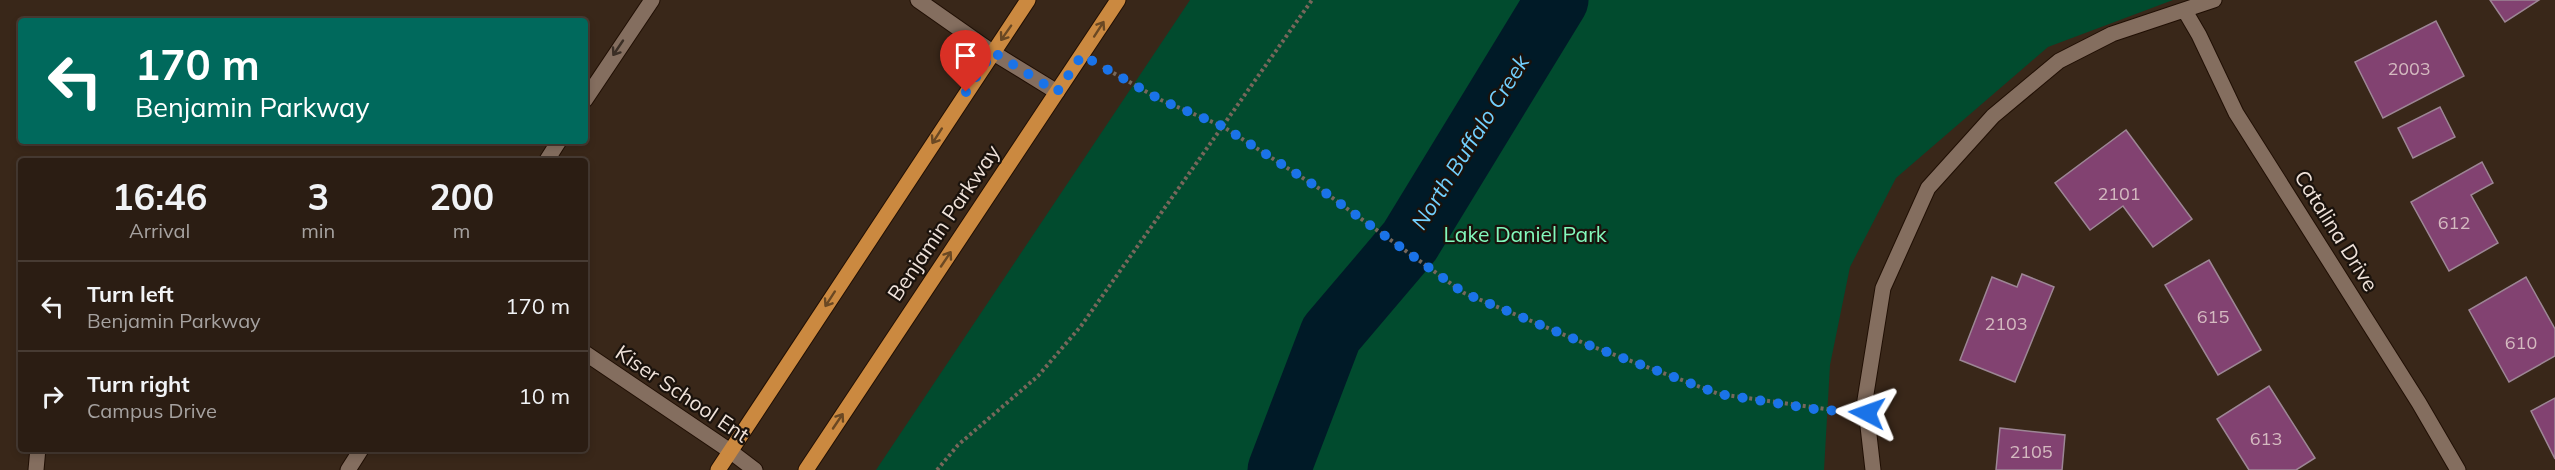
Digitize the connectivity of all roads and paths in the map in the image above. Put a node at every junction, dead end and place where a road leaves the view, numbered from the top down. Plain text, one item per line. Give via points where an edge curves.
1 (652, 0) edge
2 (918, 0) edge
3 (1028, 0) edge
4 (1118, 0) edge
5 (1312, 0) edge
6 (2214, 0) edge
7 (2185, 11) junction
8 (993, 52) junction
9 (1082, 55) junction
10 (1057, 92) junction
11 (588, 96) edge
12 (1222, 126) junction
13 (557, 144) edge
14 (548, 158) edge
15 (588, 355) edge
16 (1867, 413) junction
17 (730, 451) junction
18 (38, 452) edge
19 (359, 452) edge
20 (36, 470) edge
21 (348, 470) edge
22 (718, 470) edge
23 (755, 470) edge
24 (806, 470) edge
25 (937, 470) edge
26 (1873, 470) edge
27 (2458, 470) edge

1 -> 11 street
2 - 8 street
3 -> 8 main road
9 -> 4 main road, Benjamin Parkway
5 - 12 path
6 - 7 street
7 - 16 street via 2112,34 2059,61 1993,116 1928,188 1883,288 1865,400
7 - 27 street, Catalina Drive via 2236,113
8 - 10 street
8 -> 17 main road
9 - 10 main road, Benjamin Parkway
9 - 12 path via 1161,100
24 -> 10 main road, Benjamin Parkway
12 - 16 path via 1320,189 1464,293 1719,394
12 - 25 path via 1081,326 1038,376 958,445
13 - 14 street
15 - 17 street, Kiser School Ent
16 - 26 street
17 - 22 main road
17 - 23 street, Kiser School Ent
18 - 20 street
19 - 21 street

